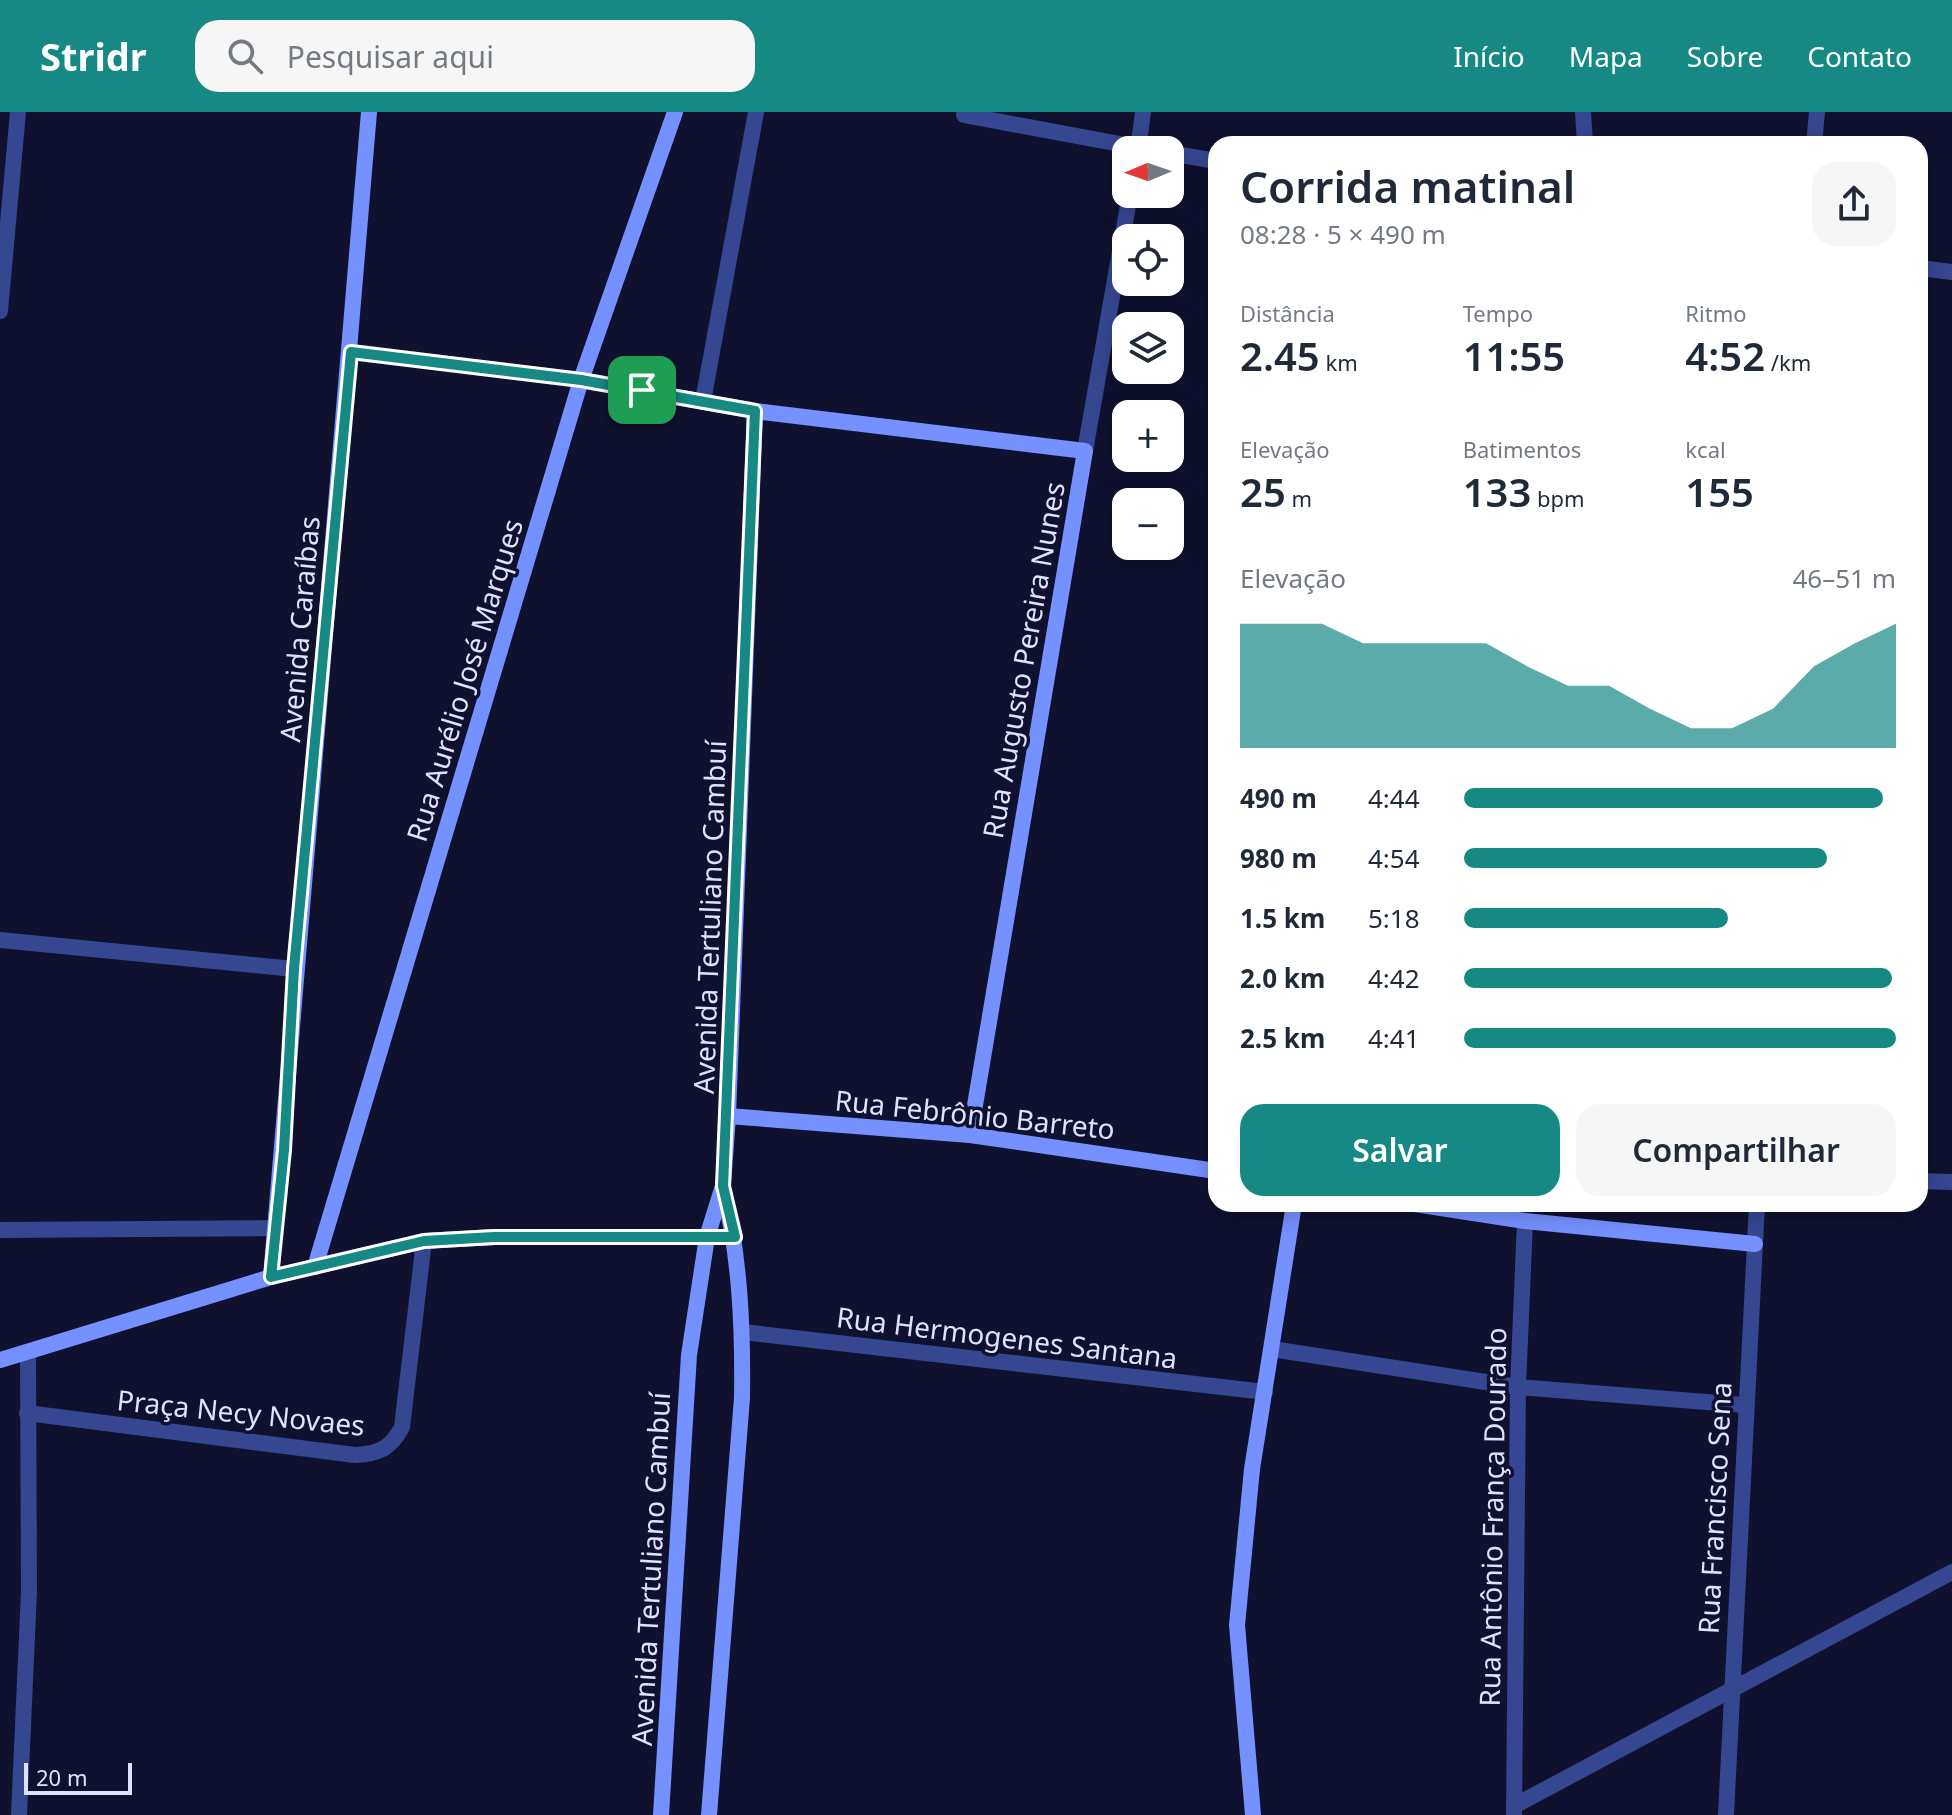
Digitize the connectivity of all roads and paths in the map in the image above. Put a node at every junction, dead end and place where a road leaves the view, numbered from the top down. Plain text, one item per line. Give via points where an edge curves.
1 (18, 112) edge
2 (369, 112) edge
3 (675, 112) edge
4 (756, 112) edge
5 (965, 112) edge
6 (1143, 112) edge
7 (1583, 112) edge
8 (1817, 112) edge
9 (1143, 136) edge
10 (1584, 136) edge
11 (1815, 136) edge
12 (1112, 143) edge
13 (1184, 155) edge
14 (1208, 160) edge
15 (1128, 208) edge
16 (1928, 269) edge
17 (1952, 272) edge
18 (0, 311) edge
19 (351, 352) junction
20 (581, 380) junction
21 (703, 401) junction
22 (755, 411) junction
23 (1085, 451) junction
24 (0, 940) edge
25 (294, 969) junction
26 (728, 1116) junction
27 (970, 1135) junction
28 (1208, 1170) edge
29 (1928, 1181) edge
30 (1952, 1182) edge
31 (723, 1186) junction
32 (1293, 1212) edge
33 (1483, 1212) edge
34 (1757, 1212) edge
35 (1525, 1221) junction
36 (275, 1228) junction
37 (0, 1230) edge
38 (707, 1237) junction
39 (735, 1237) junction
40 (424, 1241) junction
41 (1755, 1244) junction
42 (315, 1267) junction
43 (271, 1277) junction
44 (743, 1332) junction
45 (1272, 1349) junction
46 (28, 1352) junction
47 (0, 1360) edge
48 (1518, 1387) junction
49 (1265, 1392) junction
50 (1744, 1405) junction
51 (27, 1413) junction
52 (1952, 1572) edge
53 (1732, 1688) junction
54 (1514, 1810) edge
55 (19, 1815) edge
56 (661, 1815) edge
57 (709, 1815) edge
58 (1253, 1815) edge
59 (1726, 1815) edge

1 - 18 street
2 - 19 main road, Avenida Caraíbas
3 - 20 main road, Rua Aurélio José Marques
4 - 21 street
5 - 12 street
6 - 9 street
7 - 10 street
8 - 11 street
13 - 14 street
15 - 23 street, Rua Augusto Pereira Nunes
16 - 17 street
19 - 20 street
19 - 25 main road, Avenida Caraíbas
20 - 21 main road
20 - 42 main road, Rua Aurélio José Marques
21 - 22 main road
22 - 23 main road
22 - 26 main road, Avenida Tertuliano Cambuí
23 - 27 main road, Rua Augusto Pereira Nunes
24 - 25 street
25 - 36 main road, Avenida Caraíbas
26 - 27 main road, Rua Febrônio Barreto
26 - 31 main road, Avenida Tertuliano Cambuí
27 - 28 main road, Rua Febrônio Barreto
29 - 30 street
31 - 38 main road, Avenida Tertuliano Cambuí
31 - 39 main road, Avenida Tertuliano Cambuí
32 - 45 main road
33 - 35 main road
34 - 41 street, Rua Francisco Sena
35 - 41 main road
35 - 48 street, Rua Antônio França Dourado
36 - 37 street
36 - 43 main road, Avenida Caraíbas
38 - 39 main road
38 - 40 main road
38 - 56 main road, Avenida Tertuliano Cambuí via 689,1355
39 - 44 main road, Avenida Tertuliano Cambuí
40 - 42 main road
40 - 51 street, Praça Necy Novaes via 402,1427 380,1452 355,1455
41 - 50 street, Rua Francisco Sena
42 - 43 main road
43 - 46 main road
44 - 49 street, Rua Hermogenes Santana
44 - 57 main road, Avenida Tertuliano Cambuí
45 - 48 street
45 - 49 main road
46 - 47 main road
46 - 51 street
48 - 50 street
48 - 54 street, Rua Antônio França Dourado
49 - 58 main road via 1244,1532 1237,1625
50 - 53 street, Rua Francisco Sena
51 - 55 street via 29,1591
52 - 53 street
53 - 54 street
53 - 59 street, Rua Francisco Sena

